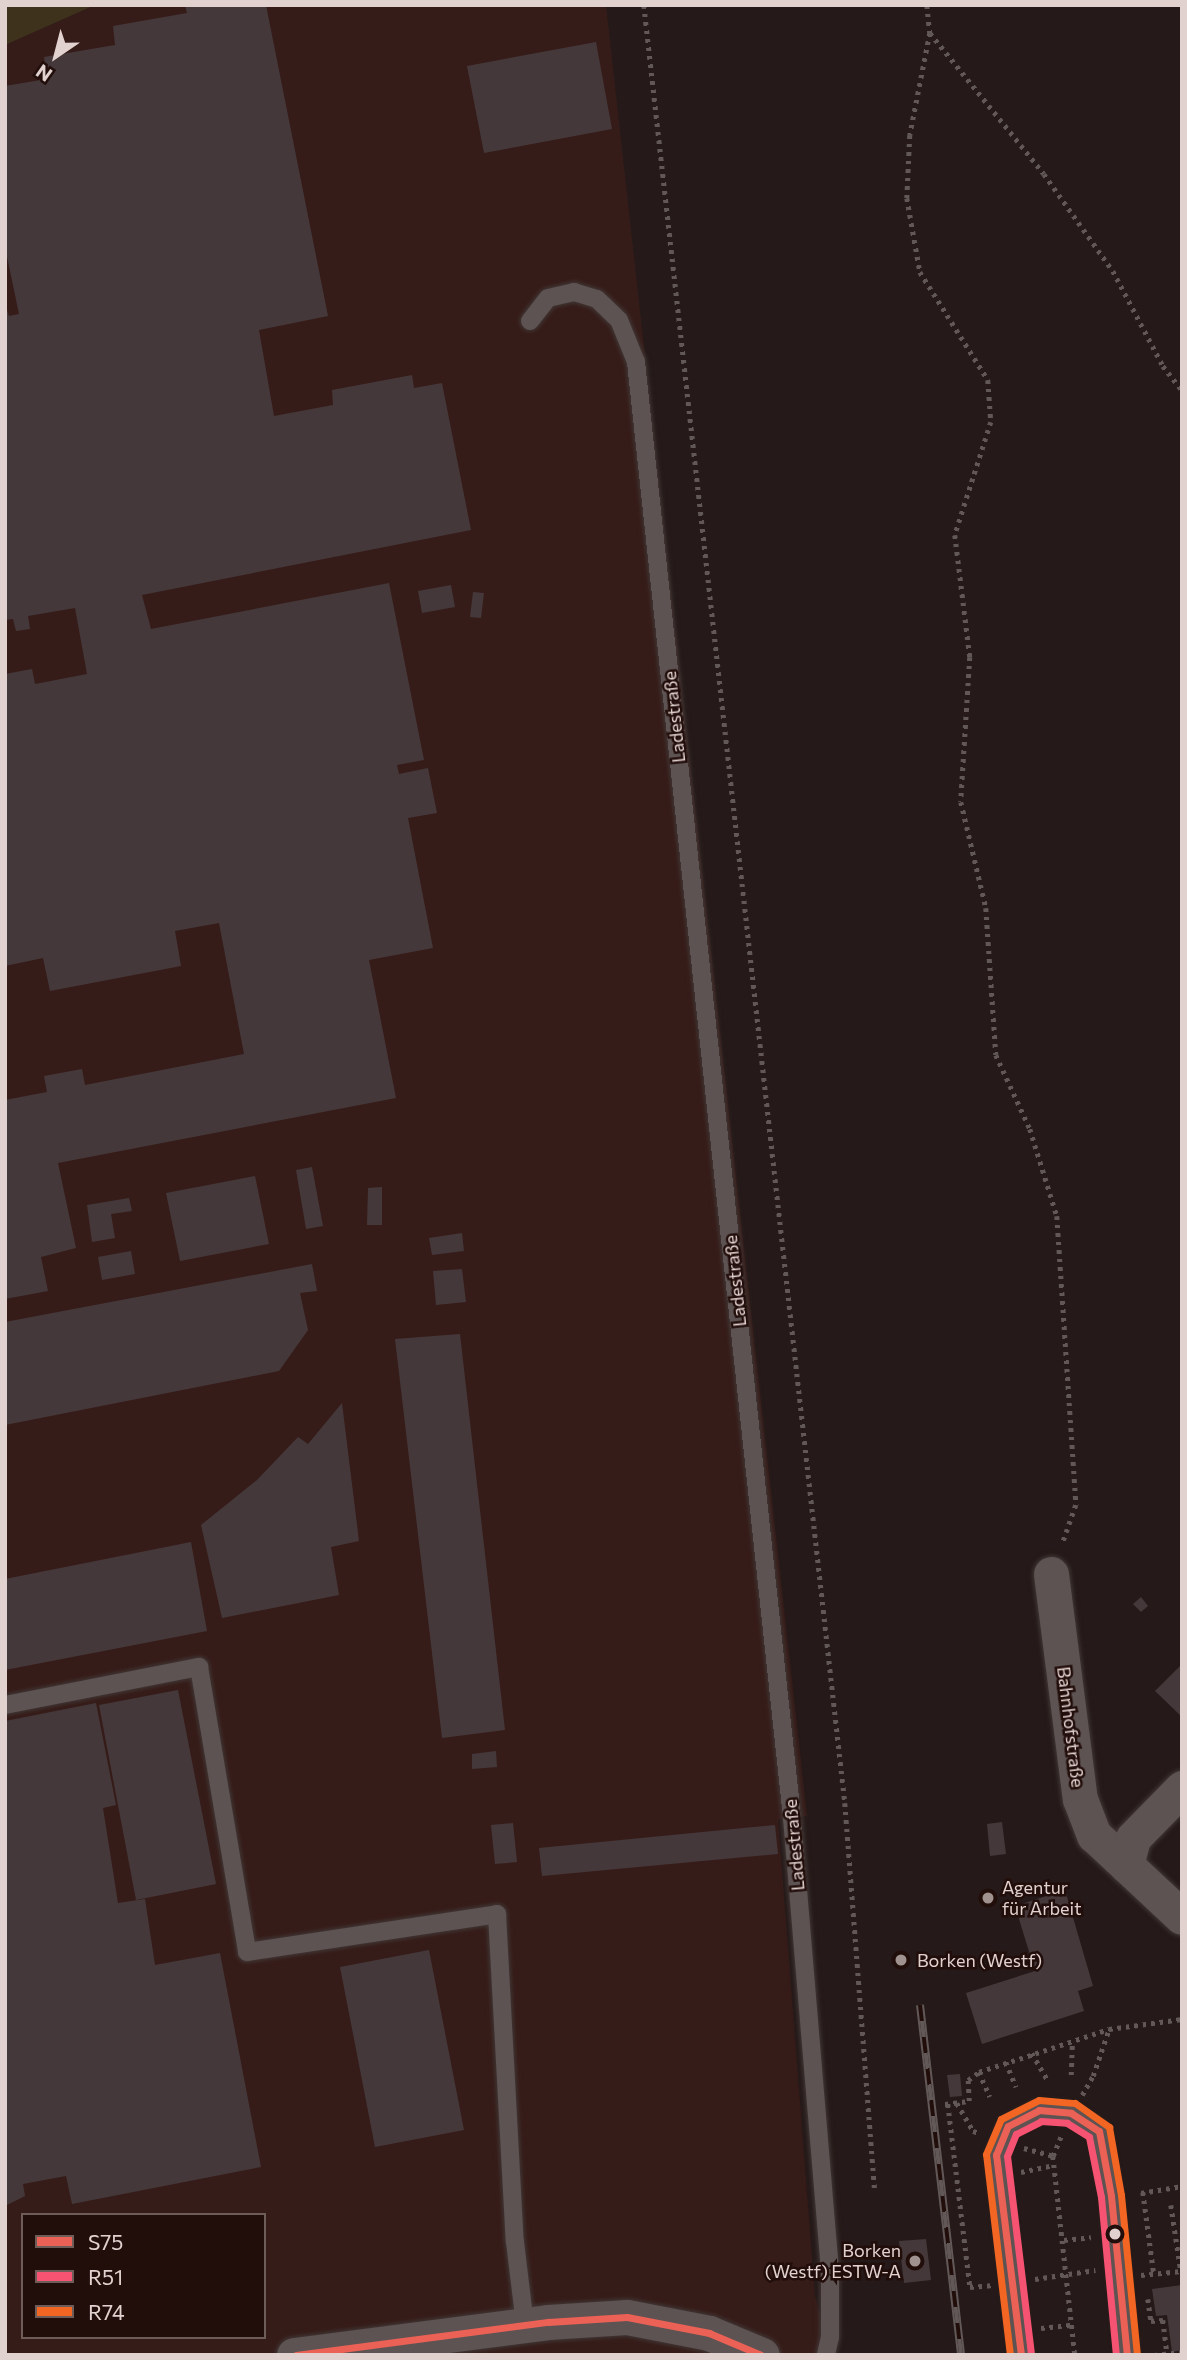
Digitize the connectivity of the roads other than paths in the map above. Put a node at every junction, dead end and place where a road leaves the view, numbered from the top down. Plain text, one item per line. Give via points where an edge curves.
1 (530, 321) dead end
2 (1051, 1574) road end
3 (5, 1705) edge
4 (1182, 1787) edge
5 (1126, 1865) junction
6 (1182, 1917) edge
7 (525, 2325) junction
8 (294, 2355) edge
9 (762, 2355) edge
10 (826, 2355) edge
11 (1021, 2355) edge
12 (1127, 2355) edge

1 - 10 lane, Ladestraße via 548,298 574,292 597,299 619,320 636,362 793,1818 830,2268
2 - 5 street, Bahnhofstraße via 1080,1799 1094,1835
3 - 7 lane via 199,1667 247,1952 497,1914 515,2242
4 - 5 street via 1133,1838
5 - 6 street, Bahnhofstraße
7 - 8 street
7 - 9 street via 627,2317 709,2333
11 - 12 lane via 996,2155 1008,2126 1039,2110 1071,2113 1099,2131 1111,2196

